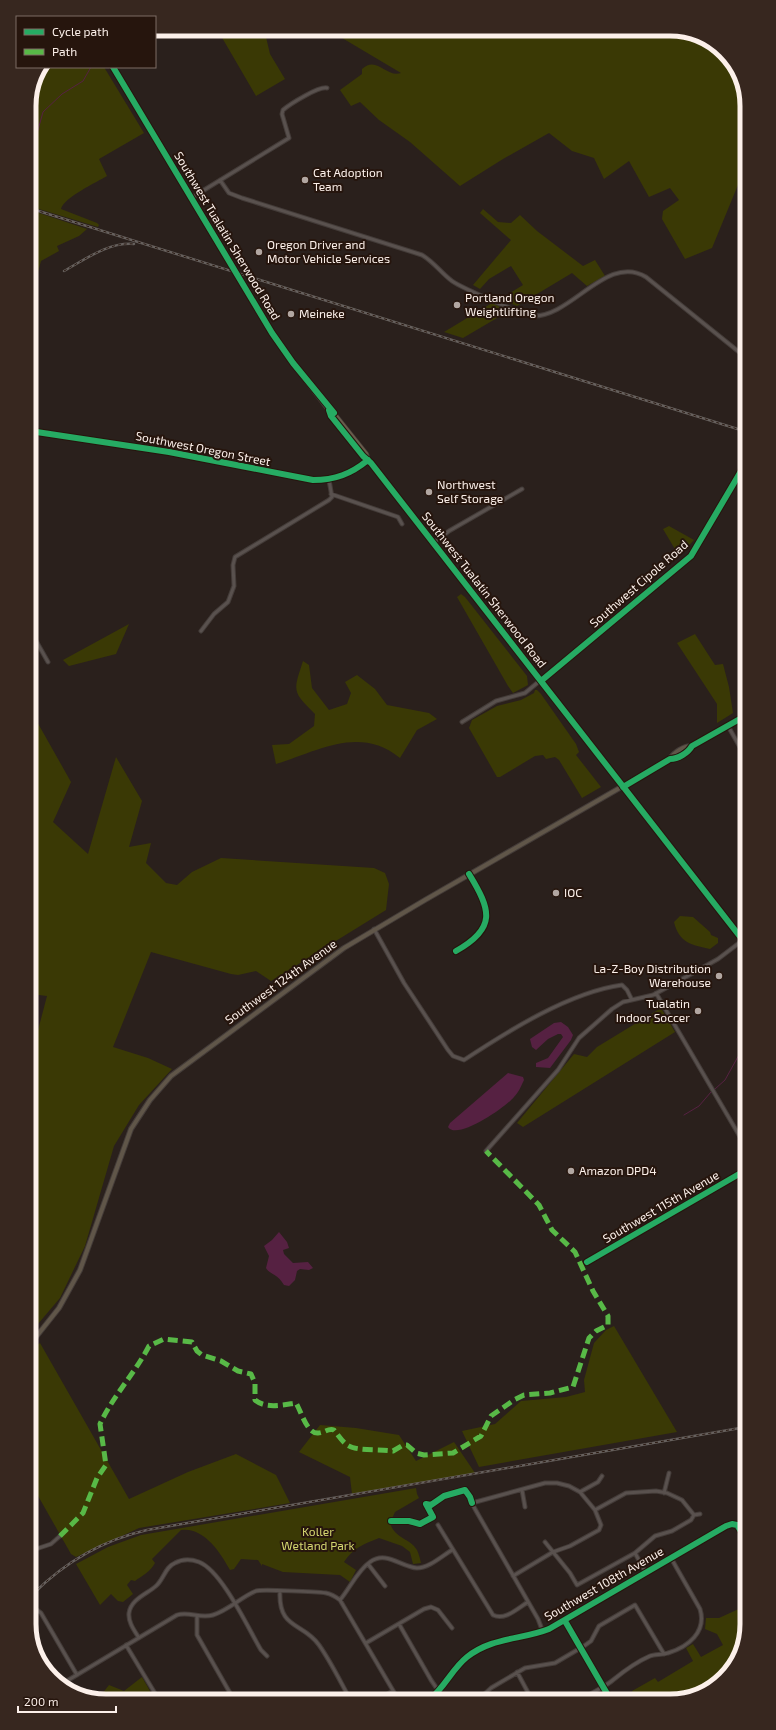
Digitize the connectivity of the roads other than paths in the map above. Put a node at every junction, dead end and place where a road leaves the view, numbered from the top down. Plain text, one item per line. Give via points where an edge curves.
1 (114, 68) edge
2 (327, 88) dead end
3 (220, 180) junction
4 (191, 198) junction
5 (740, 353) edge
6 (36, 432) edge
7 (368, 460) junction
8 (740, 473) edge
9 (329, 480) junction
10 (522, 489) dead end
11 (331, 494) junction
12 (402, 524) dead end
13 (433, 543) junction
14 (201, 631) dead end
15 (36, 642) edge
16 (48, 662) dead end
17 (541, 681) junction
18 (740, 718) edge
19 (462, 722) dead end
20 (728, 726) junction
21 (740, 747) edge
22 (623, 787) junction
23 (469, 874) junction
24 (374, 929) junction
25 (740, 936) edge
26 (740, 944) edge
27 (456, 951) dead end
28 (656, 993) junction
29 (632, 1000) junction
30 (740, 1137) edge
31 (486, 1151) dead end
32 (740, 1173) edge
33 (587, 1262) dead end
34 (36, 1337) edge
35 (669, 1473) dead end
36 (602, 1476) dead end
37 (522, 1490) junction
38 (580, 1492) junction
39 (664, 1493) junction
40 (525, 1507) dead end
41 (596, 1510) junction
42 (700, 1514) dead end
43 (694, 1515) junction
44 (438, 1525) dead end
45 (740, 1529) edge
46 (60, 1536) dead end
47 (546, 1542) dead end
48 (36, 1549) edge
49 (452, 1550) junction
50 (553, 1552) junction
51 (635, 1553) junction
52 (671, 1558) junction
53 (368, 1564) junction
54 (646, 1573) junction
55 (513, 1576) junction
56 (385, 1586) dead end
57 (280, 1591) junction
58 (340, 1600) junction
59 (528, 1602) junction
60 (235, 1604) junction
61 (36, 1609) edge
62 (197, 1616) junction
63 (565, 1621) junction
64 (399, 1624) junction
65 (452, 1628) dead end
66 (542, 1632) junction
67 (139, 1638) junction
68 (366, 1643) junction
69 (126, 1645) junction
70 (580, 1648) junction
71 (664, 1654) junction
72 (267, 1656) dead end
73 (517, 1672) junction
74 (77, 1675) junction
75 (66, 1681) edge
76 (602, 1686) junction
77 (439, 1690) junction
78 (393, 1691) junction
79 (155, 1694) edge
80 (231, 1694) edge
81 (347, 1694) edge
82 (388, 1694) edge
83 (395, 1694) edge
84 (435, 1694) edge
85 (442, 1694) edge
86 (484, 1694) edge
87 (530, 1694) edge
88 (590, 1694) edge
89 (607, 1694) edge

1 - 4 highway, Southwest Tualatin Sherwood Road
2 - 3 street via 318,90 283,110 289,138
3 - 4 street
3 - 5 street via 229,193 242,198 422,254 456,284 525,315 545,314 615,273 637,272
4 - 7 highway, Southwest Tualatin Sherwood Road via 272,333 331,416
6 - 9 main road, Southwest Oregon Street via 180,454 308,480
7 - 9 main road, Southwest Oregon Street via 350,472
7 - 13 highway, Southwest Tualatin Sherwood Road
8 - 17 street, Southwest Cipole Road via 691,556
9 - 11 street
10 - 13 street
11 - 12 street via 398,517
11 - 14 street via 332,497 326,502 235,557 232,565 234,586 228,602 214,614
13 - 17 highway, Southwest Tualatin Sherwood Road
15 - 16 street
17 - 19 street, Southwest Cipole Road via 525,693 496,701
17 - 22 highway, Southwest Tualatin Sherwood Road
18 - 20 main road, Southwest 124th Avenue
20 - 21 street
20 - 22 main road, Southwest 124th Avenue via 692,746 690,751 670,759
22 - 23 main road, Southwest 124th Avenue
22 - 25 highway, Southwest Tualatin Sherwood Road
23 - 24 main road, Southwest 124th Avenue
23 - 27 street via 484,901 486,921 479,935
24 - 29 street via 404,983 448,1050 460,1059 464,1060 496,1040 586,994 622,985
24 - 34 main road, Southwest 124th Avenue via 187,1063 157,1090 128,1136 78,1275 59,1308
26 - 28 street
28 - 29 street
28 - 30 street
29 - 31 street via 612,1009 587,1030 554,1074
32 - 33 street, Southwest 115th Avenue
35 - 39 street
36 - 38 street via 598,1482
37 - 38 street via 545,1483 557,1483
37 - 40 street
37 - 55 street via 472,1503
38 - 41 street
39 - 41 street via 626,1492
39 - 43 street via 682,1500
41 - 50 street via 601,1525 599,1530
42 - 43 street
43 - 51 street via 691,1520 672,1531 648,1540
44 - 49 street
45 - 52 street, Southwest 108th Avenue via 732,1524
46 - 48 street via 51,1544
47 - 50 street
49 - 53 street via 426,1566 416,1568 389,1558 377,1559
49 - 59 street via 463,1564 490,1612 500,1618
50 - 51 street via 577,1586
50 - 55 street
51 - 54 street
52 - 54 street, Southwest 108th Avenue
52 - 71 street via 703,1618 702,1627 692,1640
53 - 56 street
53 - 58 street
54 - 63 street, Southwest 108th Avenue
55 - 59 street
57 - 58 street via 326,1593
57 - 60 street via 262,1589
57 - 81 street via 284,1615 292,1625 318,1644
58 - 68 street
59 - 66 street
60 - 62 street via 215,1615
60 - 67 street via 220,1579 206,1566 193,1560 175,1562 167,1569 158,1584 130,1607 130,1620
60 - 72 street
61 - 74 street via 41,1613
62 - 67 street via 177,1615
62 - 80 street via 197,1635
63 - 66 street, Southwest 108th Avenue
63 - 70 street
64 - 65 street via 421,1610 431,1607 442,1613
64 - 68 street
64 - 77 street
66 - 77 street, Southwest 108th Avenue via 500,1640 477,1650 459,1664
67 - 69 street
68 - 78 street
69 - 74 street
69 - 79 street
70 - 71 street via 591,1641 599,1626 635,1605
70 - 73 street via 554,1663 530,1666
70 - 76 street
71 - 76 street via 651,1656 619,1673
73 - 86 street
73 - 87 street
74 - 75 street
76 - 88 street
76 - 89 street
77 - 84 street, Southwest 108th Avenue
77 - 85 street
78 - 82 street
78 - 83 street

